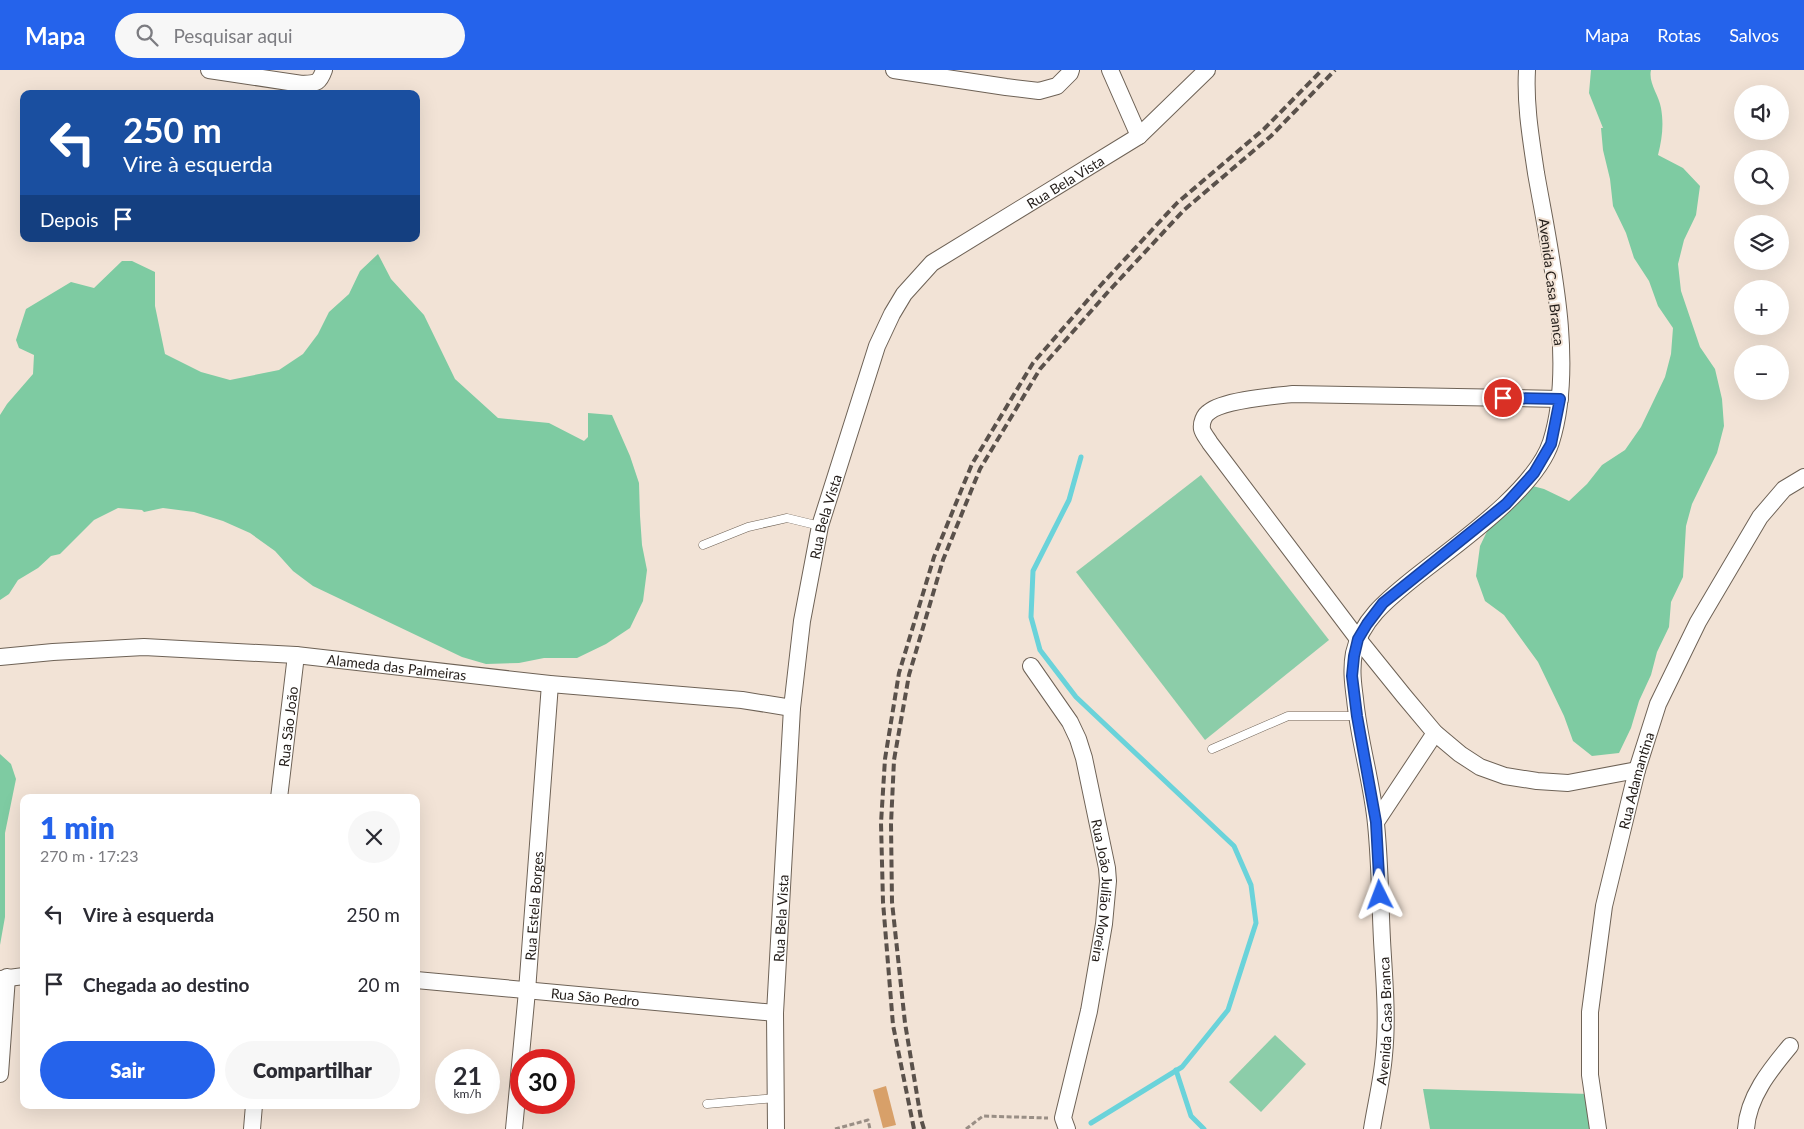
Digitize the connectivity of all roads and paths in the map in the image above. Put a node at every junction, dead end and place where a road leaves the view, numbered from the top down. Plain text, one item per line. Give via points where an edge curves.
1 (209, 70) edge
2 (324, 70) edge
3 (894, 70) edge
4 (1071, 70) edge
5 (1110, 70) edge
6 (1207, 70) edge
7 (1527, 70) edge
8 (1139, 136) junction
9 (1560, 399) junction
10 (1804, 477) edge
11 (820, 526) junction
12 (703, 546) dead end
13 (1358, 639) junction
14 (296, 655) junction
15 (0, 657) edge
16 (1031, 666) dead end
17 (550, 684) junction
18 (792, 708) junction
19 (1357, 716) junction
20 (1435, 733) junction
21 (1212, 749) dead end
22 (1636, 770) junction
23 (280, 794) edge
24 (1376, 822) junction
25 (10, 977) edge
26 (420, 980) edge
27 (527, 991) junction
28 (774, 1013) junction
29 (1790, 1046) dead end
30 (0, 1074) edge
31 (775, 1098) junction
32 (707, 1104) dead end
33 (254, 1109) edge
34 (1065, 1124) edge
35 (252, 1129) edge
36 (514, 1129) edge
37 (776, 1129) edge
38 (835, 1129) edge
39 (870, 1129) edge
40 (966, 1129) edge
41 (1372, 1129) edge
42 (1598, 1129) edge
43 (1746, 1129) edge

1 - 2 street via 302,84 315,83 321,79
3 - 4 street via 1040,91 1057,86
5 - 8 street
6 - 8 street, Rua Bela Vista
7 - 9 street, Avenida Casa Branca via 1530,132 1558,308
8 - 11 street, Rua Bela Vista via 932,263 904,294 877,346
9 - 13 street, Avenida Casa Branca via 1551,444 1534,473 1506,504 1383,603
9 - 13 street via 1293,394 1226,405 1210,411 1203,419 1202,429 1210,443
10 - 22 street, Rua Adamantina via 1784,489 1760,517 1698,622 1658,704
11 - 12 lane via 787,518 748,526
11 - 18 street, Rua Bela Vista via 802,621
13 - 19 street, Avenida Casa Branca via 1352,676
13 - 20 street
14 - 15 street, Alameda das Palmeiras via 144,647
14 - 17 street, Alameda das Palmeiras
14 - 23 street, Rua São João
16 - 34 street, Rua João Julião Moreira via 1078,739 1107,868 1104,924
17 - 18 street, Alameda das Palmeiras via 742,700
17 - 27 street, Rua Estela Borges
18 - 28 street, Rua Bela Vista
19 - 21 lane via 1288,716
19 - 24 street, Avenida Casa Branca
20 - 22 street via 1480,767 1505,776 1568,783
20 - 24 street
22 - 42 street, Rua Adamantina via 1604,906 1590,1012 1590,1075
24 - 41 street, Avenida Casa Branca via 1386,1028
25 - 30 street
26 - 27 street, Rua São Pedro
27 - 28 street, Rua São Pedro
27 - 36 street, Rua Estela Borges
28 - 31 street, Rua Bela Vista
29 - 43 street via 1767,1073 1750,1106
31 - 32 lane
31 - 37 street, Rua Bela Vista
33 - 35 street
34 - 40 path via 983,1116
38 - 39 path via 868,1120

